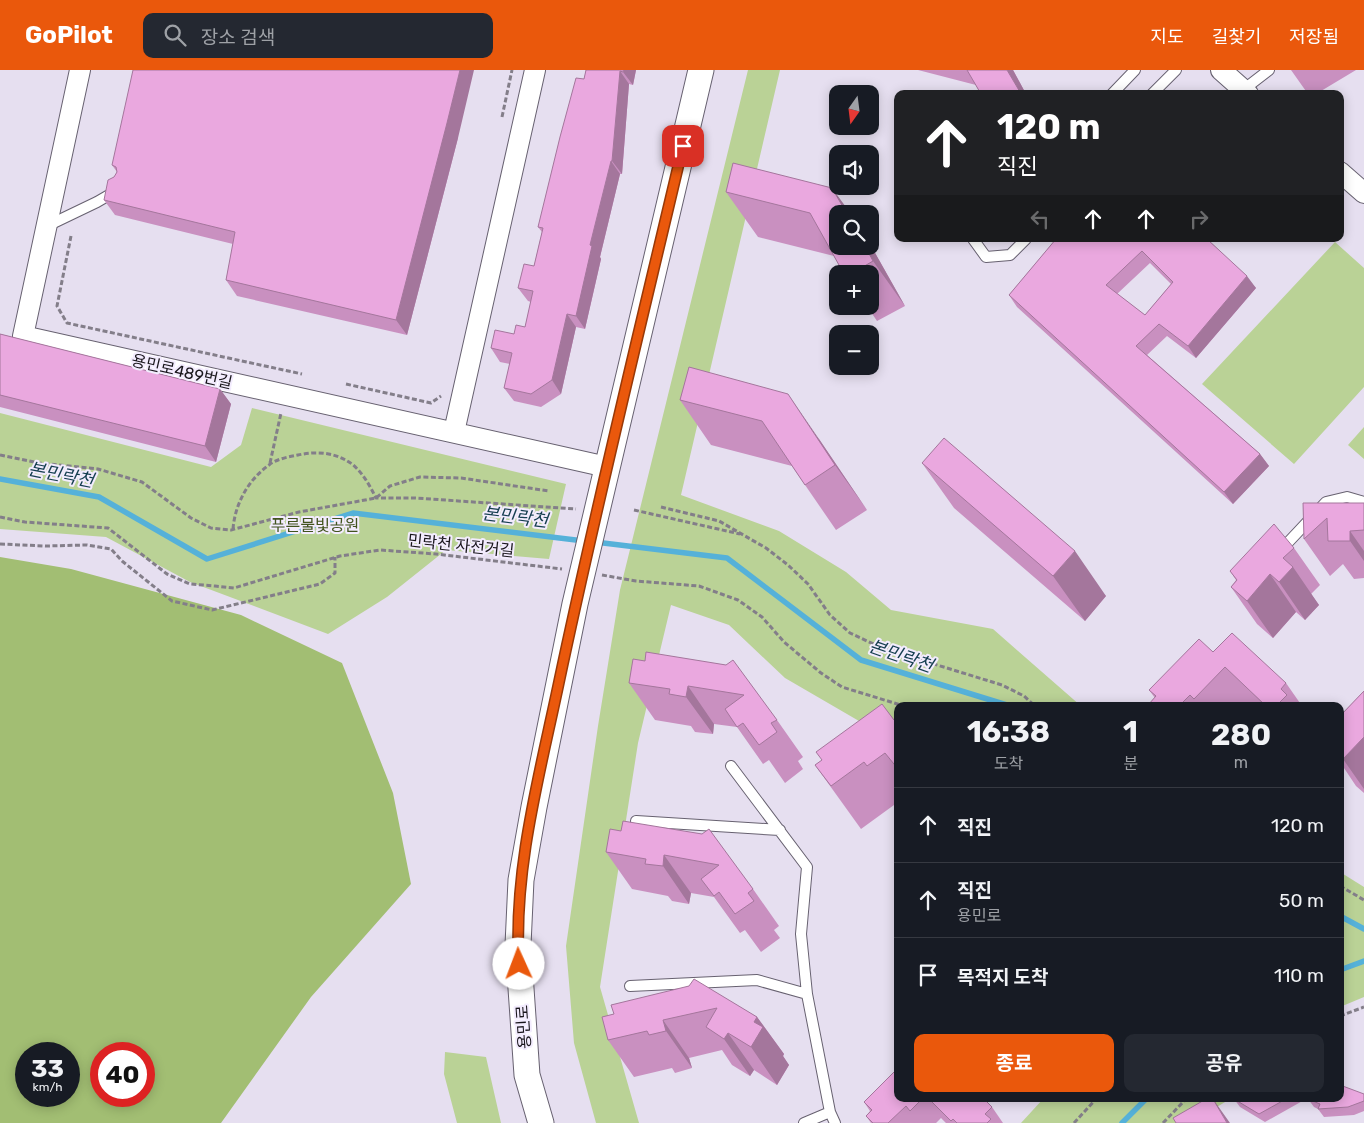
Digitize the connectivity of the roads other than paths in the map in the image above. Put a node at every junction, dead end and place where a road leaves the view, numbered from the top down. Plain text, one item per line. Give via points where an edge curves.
1 (80, 70) edge
2 (535, 70) edge
3 (701, 70) edge
4 (1134, 70) edge
5 (1176, 70) edge
6 (1221, 70) edge
7 (1269, 70) edge
8 (1116, 90) edge
9 (1156, 90) edge
10 (1243, 90) edge
11 (1247, 90) edge
12 (1344, 176) edge
13 (121, 187) edge
14 (1364, 193) edge
15 (46, 226) junction
16 (975, 242) edge
17 (1023, 242) edge
18 (454, 432) junction
19 (607, 467) junction
20 (1364, 502) edge
21 (1274, 557) edge
22 (731, 766) dead end
23 (636, 821) edge
24 (780, 830) junction
25 (630, 986) dead end
26 (807, 994) junction
27 (830, 1112) junction
28 (540, 1123) edge
29 (804, 1123) edge
30 (835, 1123) edge

1 - 15 street, 용민로489번길
2 - 18 street
3 - 19 street
4 - 8 lane
5 - 9 lane
6 - 10 street
7 - 11 lane
12 - 14 street
13 - 15 lane
15 - 18 street, 용민로489번길 via 19,337
16 - 17 lane via 986,257 1010,255
18 - 19 street, 용민로489번길
19 - 28 street, 용민로 via 520,880 518,945 522,1021 527,1075
20 - 21 lane via 1347,498 1326,502
22 - 24 lane
23 - 24 lane
24 - 26 lane via 807,866 801,934
25 - 26 lane via 757,980
26 - 27 lane
27 - 29 lane
27 - 30 lane

